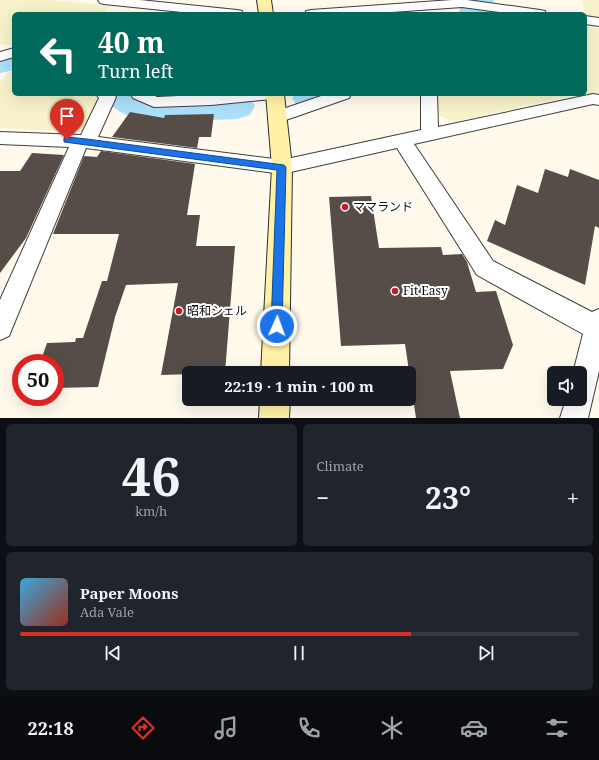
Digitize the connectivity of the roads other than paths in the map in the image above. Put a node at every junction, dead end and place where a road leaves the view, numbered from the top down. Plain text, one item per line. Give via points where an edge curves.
1 (104, 0) edge
2 (264, 0) edge
3 (478, 5) edge
4 (218, 12) edge
5 (266, 12) edge
6 (348, 12) edge
7 (526, 12) edge
8 (587, 20) edge
9 (599, 22) edge
10 (12, 53) edge
11 (0, 57) edge
12 (12, 64) edge
13 (0, 68) edge
14 (107, 96) edge
15 (143, 96) edge
16 (252, 96) edge
17 (273, 96) edge
18 (337, 96) edge
19 (429, 96) edge
20 (597, 104) edge
21 (277, 117) junction
22 (430, 135) junction
23 (0, 138) edge
24 (84, 141) junction
25 (402, 141) junction
26 (282, 167) junction
27 (8, 291) edge
28 (598, 326) edge
29 (0, 328) edge
30 (275, 366) edge
31 (587, 368) edge
32 (274, 406) edge
33 (577, 406) edge
34 (274, 418) edge
35 (574, 418) edge

1 - 4 street
2 - 5 main road
3 - 6 street
3 - 7 street
8 - 9 street
10 - 11 street
12 - 13 street
14 - 24 street
15 - 16 street via 154,102
17 - 21 main road
18 - 21 street
19 - 22 street
20 - 22 street
21 - 26 main road
22 - 25 street
23 - 24 street
24 - 26 street
24 - 27 street
25 - 26 street
25 - 28 street via 485,268
26 - 30 main road
27 - 29 street
28 - 31 street
32 - 34 main road
33 - 35 street

